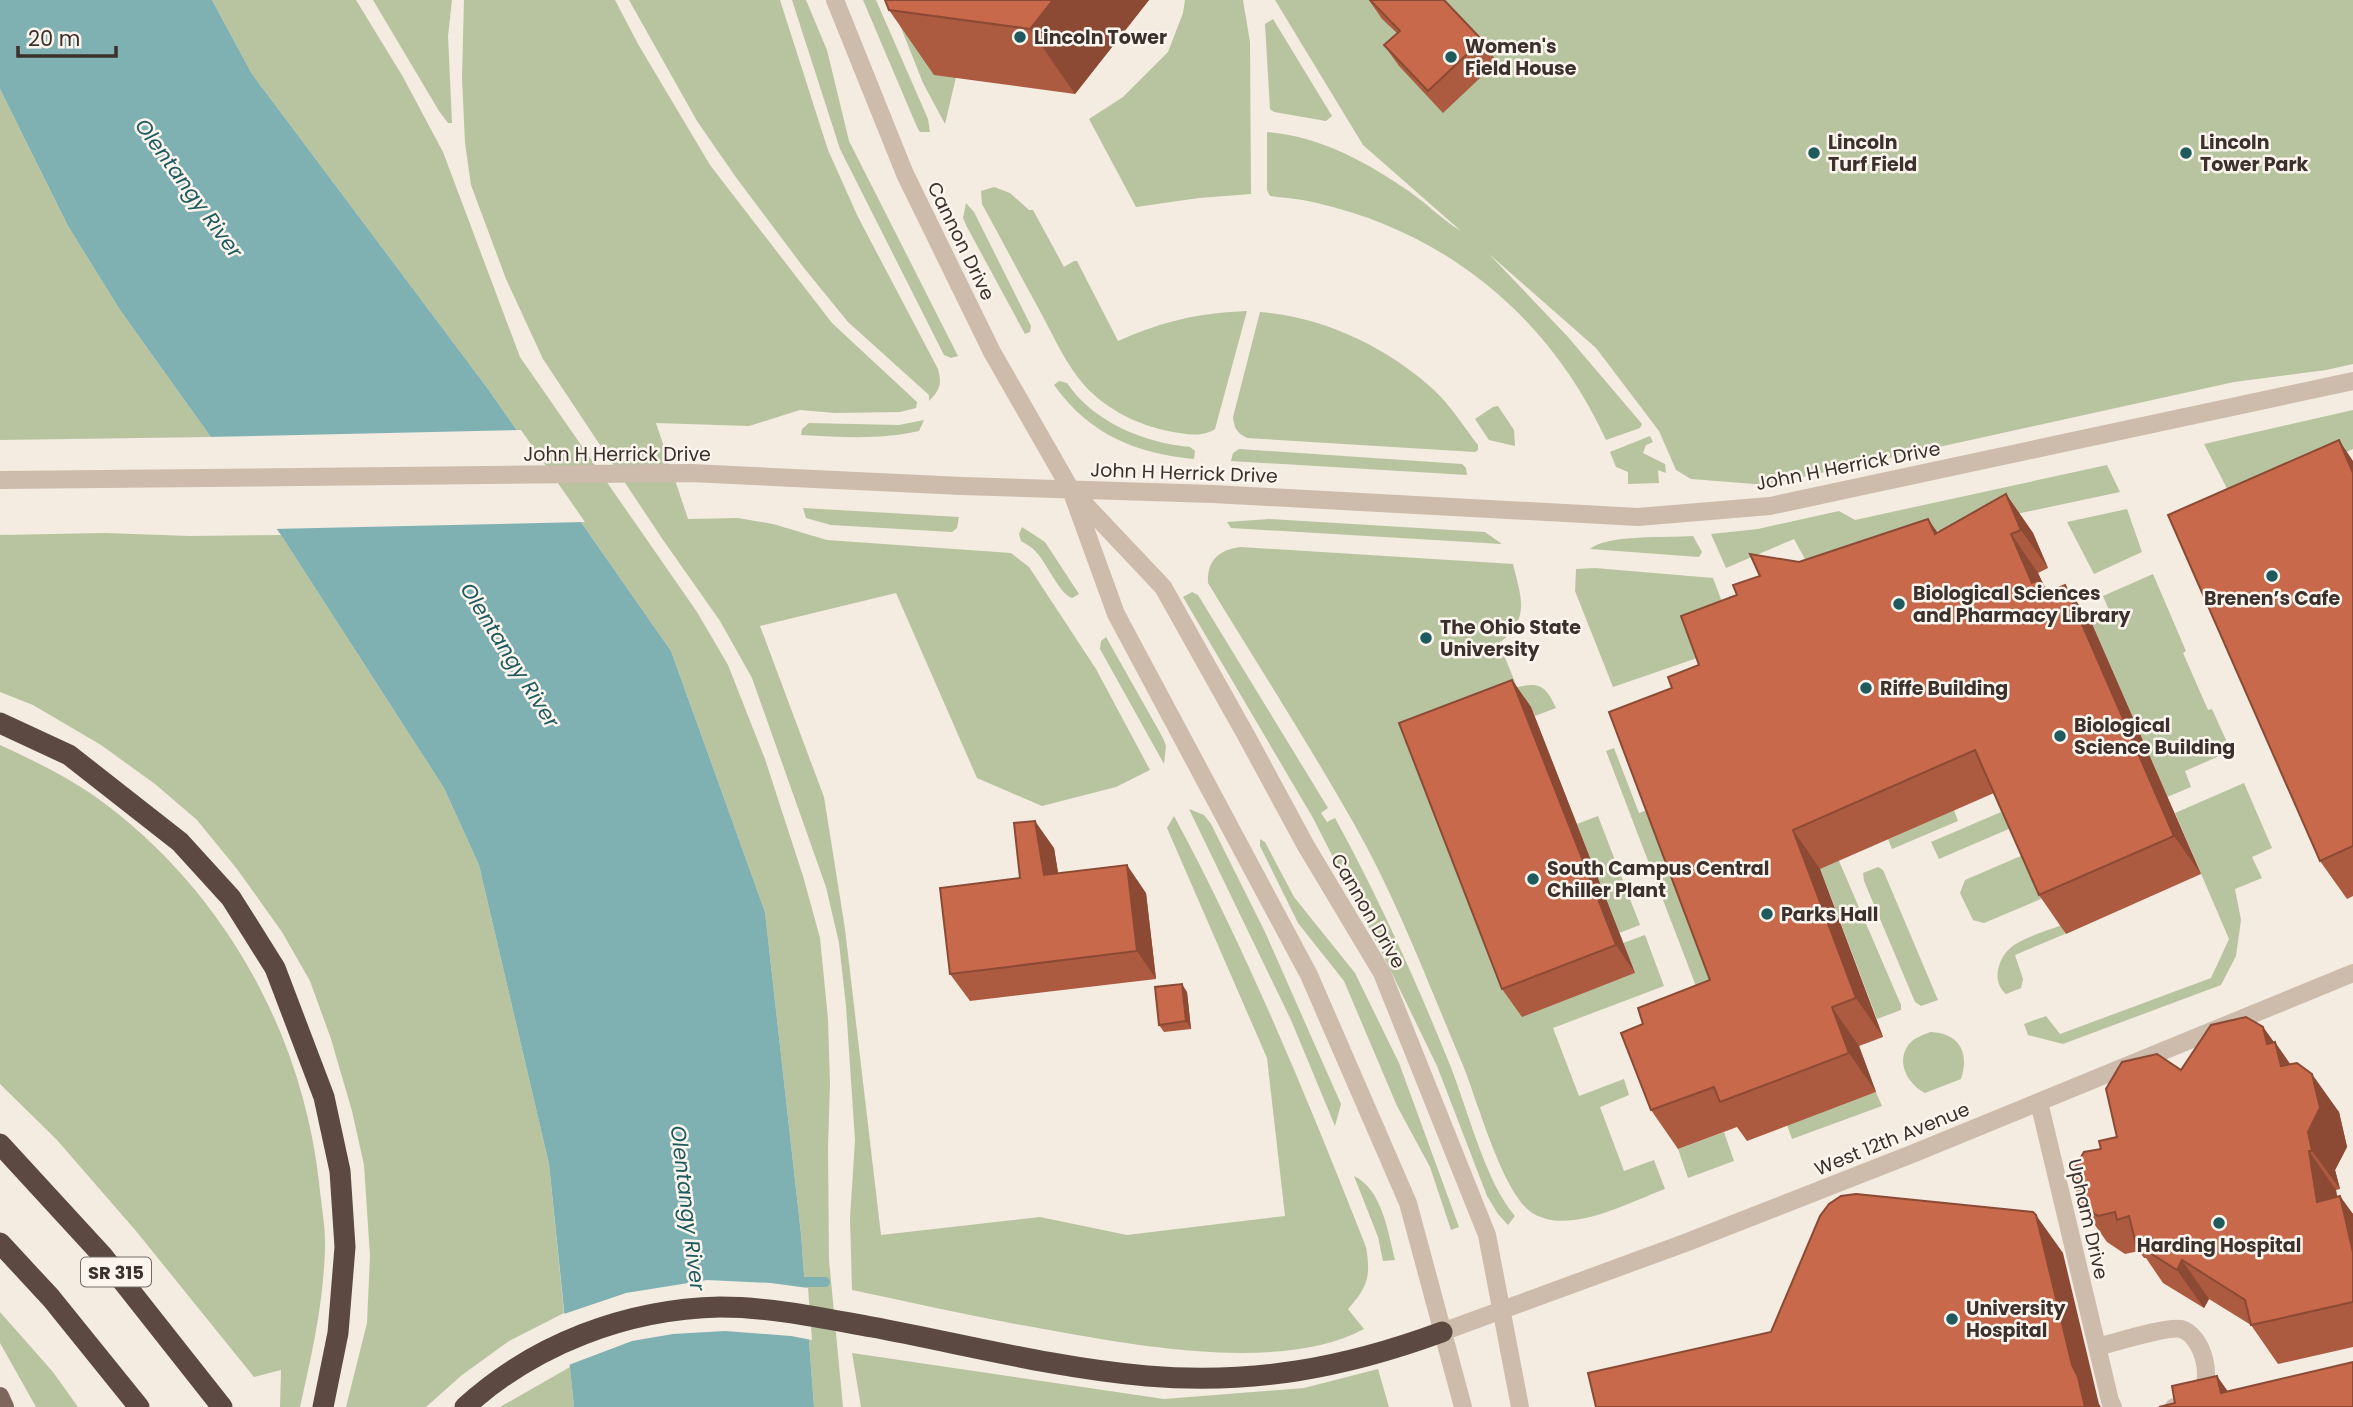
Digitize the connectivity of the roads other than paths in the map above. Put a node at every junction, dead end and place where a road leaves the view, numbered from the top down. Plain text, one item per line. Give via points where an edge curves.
1 (835, 0) edge
2 (2353, 382) edge
3 (0, 480) edge
4 (1071, 490) junction
5 (0, 723) edge
6 (2353, 973) edge
7 (2039, 1102) junction
8 (0, 1144) edge
9 (0, 1243) edge
10 (1502, 1310) junction
11 (1443, 1332) junction
12 (2096, 1347) junction
13 (0, 1396) edge
14 (471, 1401) edge
15 (5, 1407) edge
16 (139, 1407) edge
17 (222, 1407) edge
18 (323, 1407) edge
19 (1463, 1407) edge
20 (1520, 1407) edge
21 (2113, 1407) edge
22 (2174, 1407) edge

1 - 4 street, Cannon Drive via 905,174 992,352
2 - 4 street, John H Herrick Drive via 1770,506 1638,517
3 - 4 street, John H Herrick Drive via 691,472
4 - 10 street, Cannon Drive via 1163,587 1382,973 1487,1235
4 - 11 street, Cannon Drive via 1116,614 1330,1021 1408,1203
5 - 18 highway via 69,755 180,842 231,898 275,968 324,1097 340,1171 345,1247 339,1320
6 - 7 street, West 12th Avenue
7 - 10 street, West 12th Avenue via 1685,1243
7 - 12 street, Upham Drive
8 - 17 highway, SR 315 via 102,1255
9 - 16 highway
10 - 11 street, West 12th Avenue
10 - 20 street, Cannon Drive
11 - 14 highway via 1319,1369 1191,1379 1084,1368 770,1310 675,1310 595,1329 554,1347
11 - 19 street, Cannon Drive
12 - 21 street, Upham Drive
12 - 22 street via 2174,1328 2189,1333 2199,1344 2207,1377 2198,1398
13 - 15 main road

